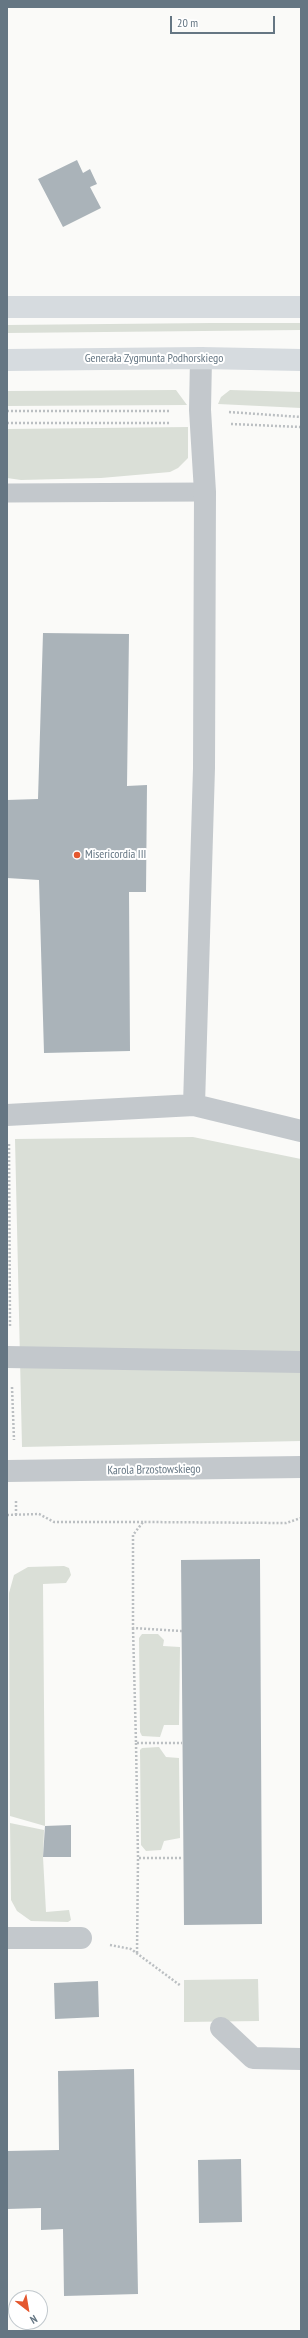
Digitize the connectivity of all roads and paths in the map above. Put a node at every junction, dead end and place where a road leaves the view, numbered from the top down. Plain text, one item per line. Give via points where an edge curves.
1 (301, 306) edge
2 (7, 307) edge
3 (201, 358) junction
4 (7, 360) edge
5 (301, 360) edge
6 (7, 411) edge
7 (200, 417) junction
8 (301, 417) edge
9 (7, 423) edge
10 (301, 427) edge
11 (204, 492) junction
12 (7, 493) edge
13 (194, 1105) junction
14 (8, 1115) edge
15 (301, 1131) edge
16 (9, 1357) edge
17 (301, 1362) edge
18 (301, 1467) edge
19 (11, 1471) edge
20 (16, 1515) junction
21 (7, 1516) edge
22 (301, 1518) edge
23 (143, 1522) junction
24 (134, 1628) junction
25 (182, 1631) dead end
26 (136, 1742) junction
27 (182, 1742) dead end
28 (138, 1858) junction
29 (183, 1858) dead end
30 (7, 1938) edge
31 (81, 1938) joint
32 (137, 1953) junction
33 (181, 1986) dead end
34 (221, 2028) dead end
35 (301, 2059) edge

1 - 2 main road
3 - 4 main road, Generała Zygmunta Podhorskiego
3 - 5 main road, Generała Zygmunta Podhorskiego
3 - 7 street
6 - 7 path
7 - 8 path
7 - 9 path
7 - 10 path
7 - 11 street
11 - 12 lane
11 - 13 street via 204,768
13 - 14 street
13 - 15 street
14 - 16 path
16 - 17 street
16 - 19 path
18 - 19 street, Karola Brzostowskiego
19 - 20 path
20 - 21 path
20 - 23 path via 39,1514 54,1522
22 - 23 path via 286,1523
23 - 24 path via 133,1535
24 - 25 path
24 - 26 path
26 - 27 path
26 - 28 path
28 - 29 path
28 - 32 path
30 - 31 street
31 - 32 path via 131,1949
32 - 33 path
34 - 35 street via 253,2058

